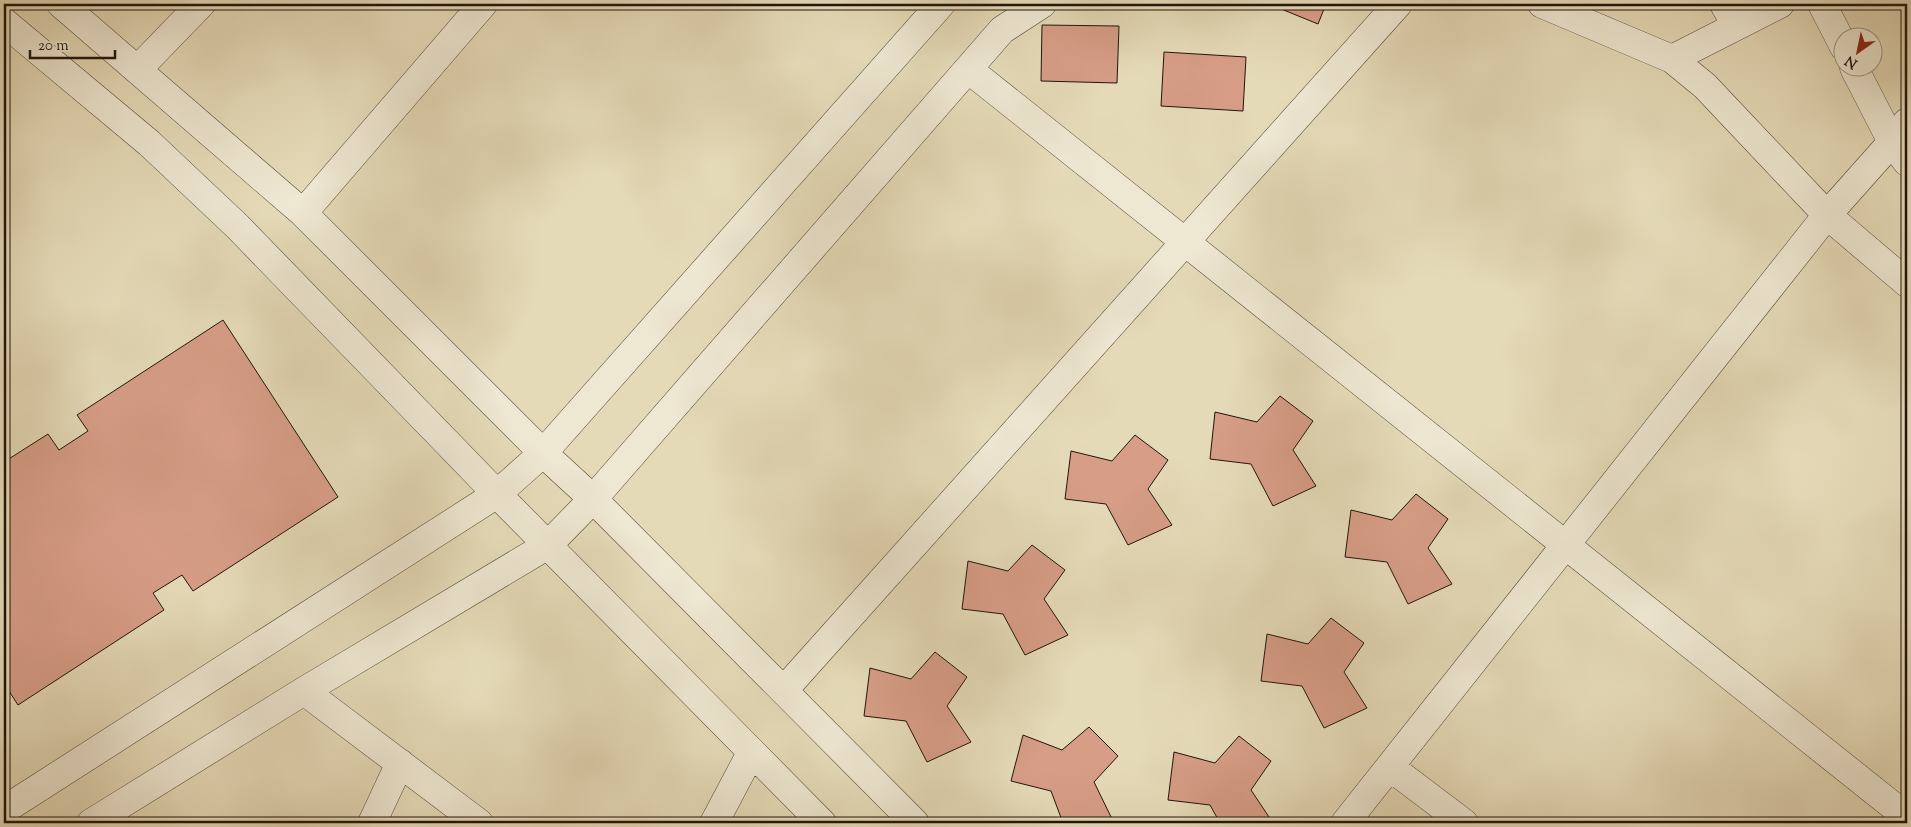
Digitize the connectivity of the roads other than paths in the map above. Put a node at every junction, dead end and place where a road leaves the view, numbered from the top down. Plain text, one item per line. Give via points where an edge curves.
1 (61, 4) edge
2 (201, 4) edge
3 (483, 4) edge
4 (942, 4) edge
5 (1398, 4) edge
6 (1542, 4) edge
7 (1780, 4) edge
8 (1822, 4) edge
9 (1034, 6) edge
10 (1730, 15) edge
11 (4, 22) edge
12 (1834, 28) edge
13 (1672, 59) junction
14 (968, 69) junction
15 (138, 70) junction
16 (1860, 78) edge
17 (1902, 142) edge
18 (303, 213) junction
19 (1827, 215) junction
20 (1184, 243) junction
21 (1907, 284) edge
22 (543, 453) junction
23 (497, 494) junction
24 (593, 499) junction
25 (548, 544) junction
26 (1566, 545) junction
27 (784, 690) junction
28 (304, 691) junction
29 (751, 752) junction
30 (400, 763) junction
31 (1390, 767) junction
32 (4, 810) edge
33 (1907, 817) edge
34 (91, 823) edge
35 (372, 823) edge
36 (479, 823) edge
37 (714, 823) edge
38 (822, 823) edge
39 (915, 823) edge
40 (1345, 823) edge
41 (1464, 823) edge

1 - 15 street
2 - 15 street
3 - 18 street
4 - 22 street
5 - 20 street
6 - 13 street
7 - 10 street
8 - 12 street
9 - 14 street via 1002,30
10 - 13 street
11 - 23 street via 149,143 237,226
13 - 19 street via 1704,86
14 - 20 street
14 - 24 street
15 - 18 street
16 - 17 street
17 - 19 street
18 - 22 street
19 - 21 street
19 - 26 street
20 - 26 street
20 - 27 street
22 - 23 street
22 - 24 street
23 - 25 street
23 - 32 street
24 - 25 street
24 - 27 street
25 - 28 street
25 - 29 street
26 - 31 street
26 - 33 street
27 - 39 street
28 - 30 street
28 - 34 street
29 - 37 street
29 - 38 street
30 - 35 street
30 - 36 street
31 - 40 street
31 - 41 street

